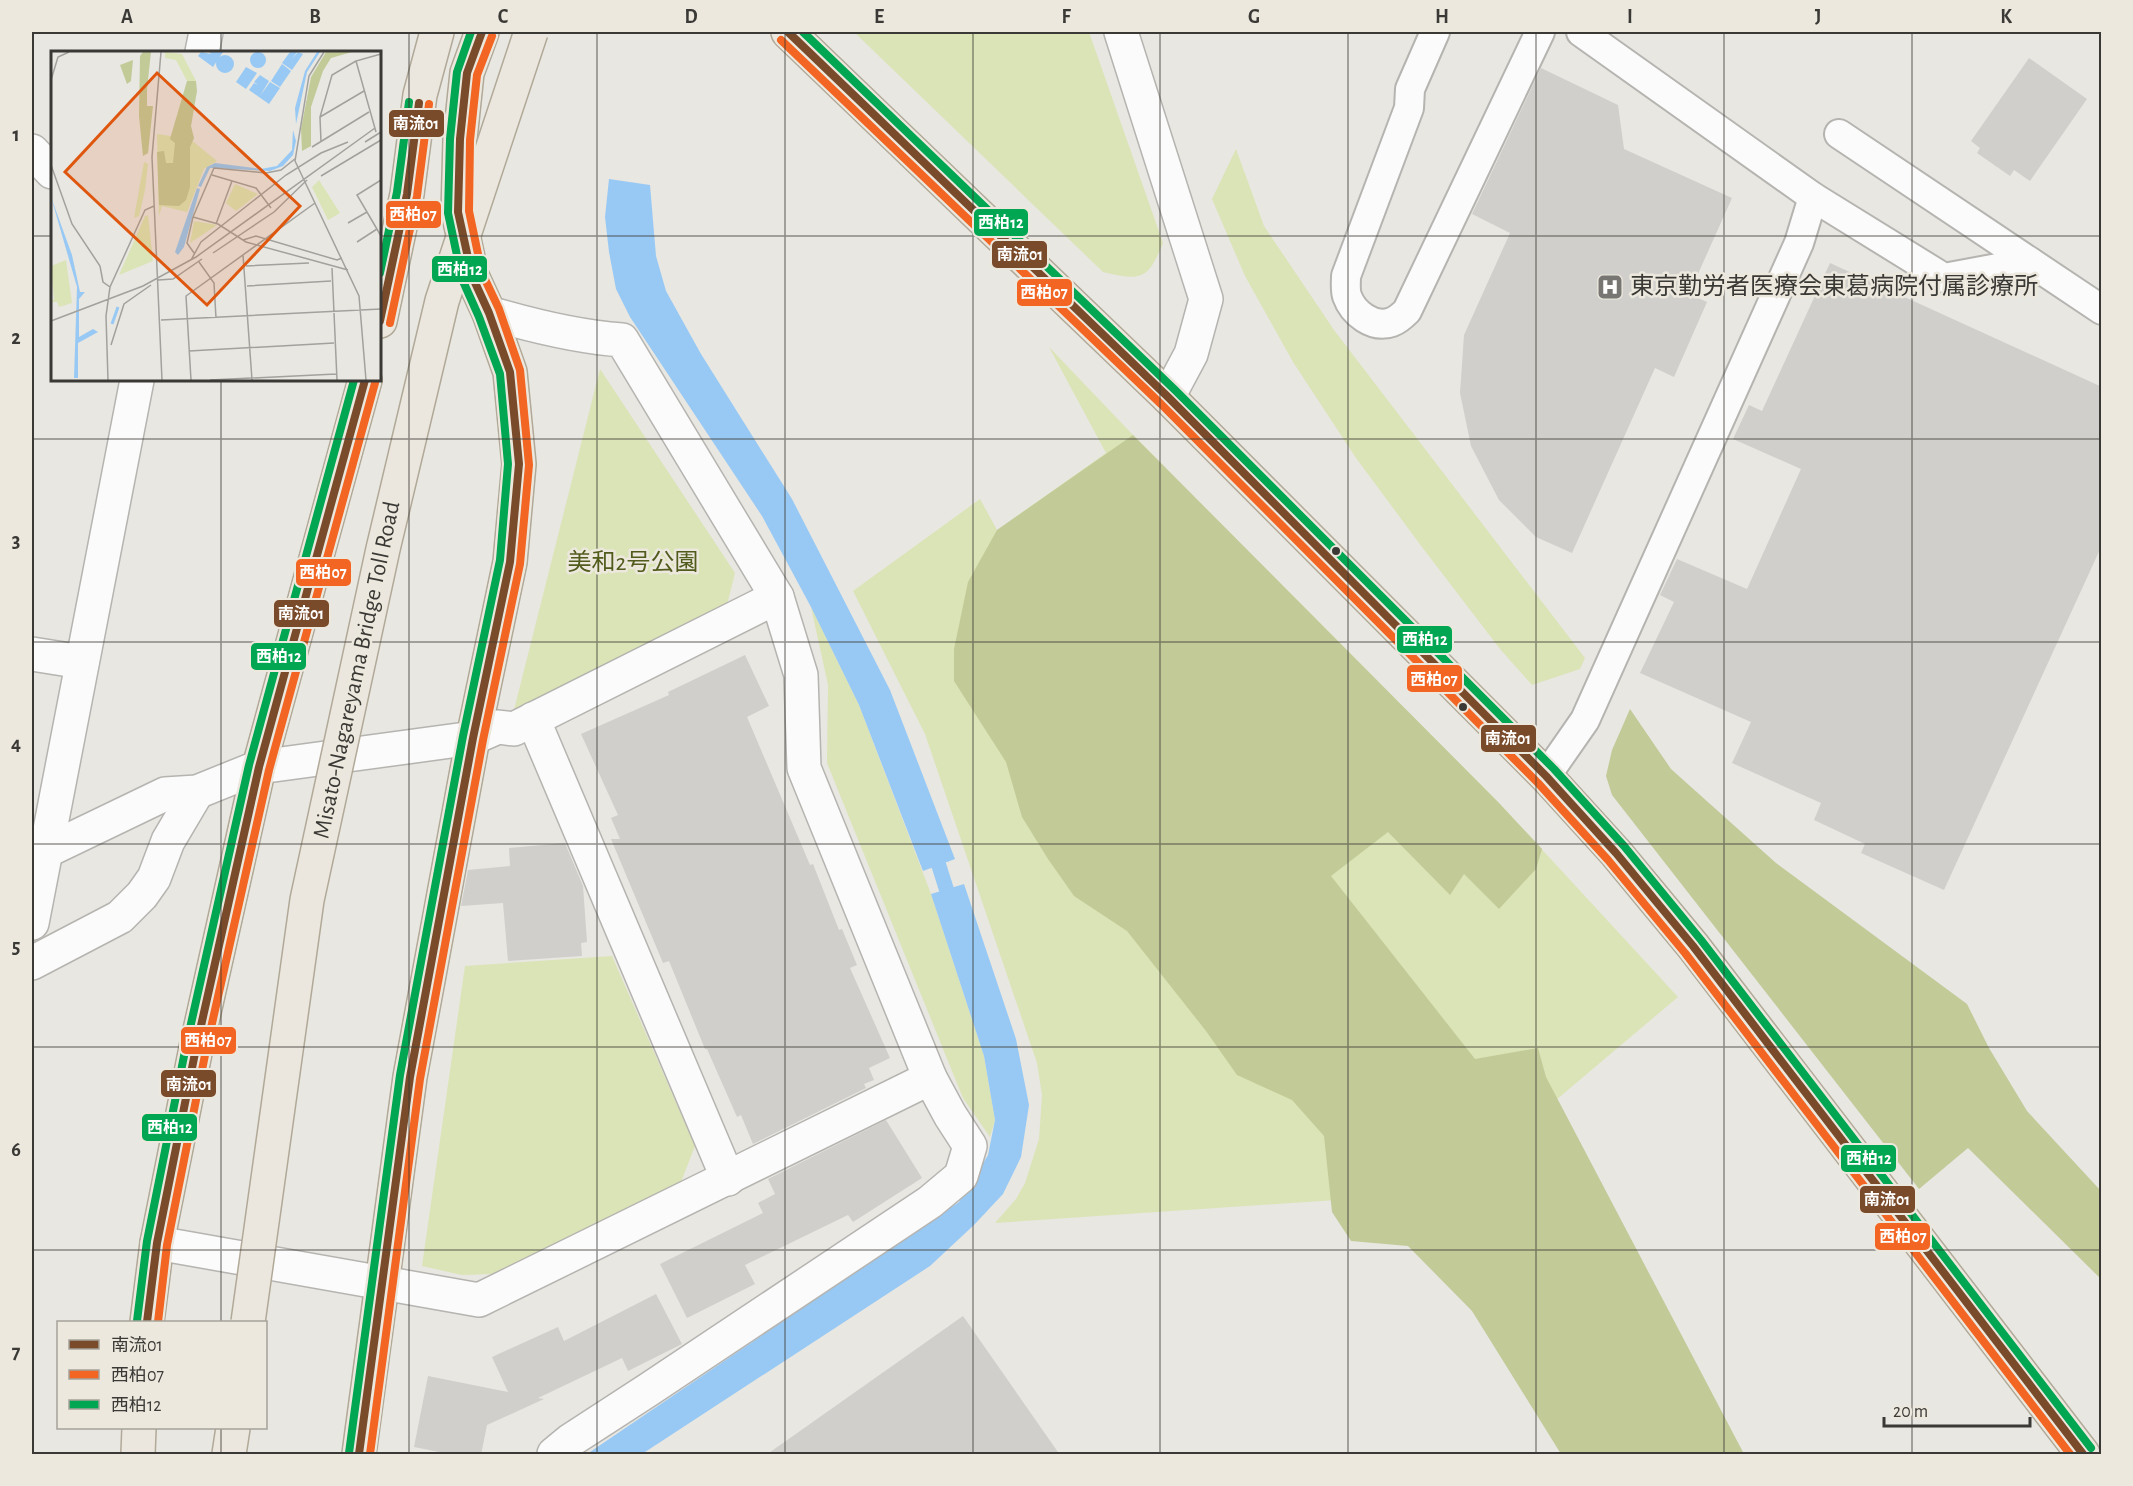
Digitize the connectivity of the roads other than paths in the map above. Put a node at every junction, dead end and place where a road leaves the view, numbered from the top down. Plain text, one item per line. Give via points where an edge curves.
1 (206, 32) edge
2 (437, 32) edge
3 (482, 32) edge
4 (531, 32) edge
5 (788, 32) edge
6 (1121, 32) edge
7 (1435, 32) edge
8 (1540, 32) edge
9 (1581, 32) edge
10 (202, 51) edge
11 (1839, 134) dead end
12 (32, 151) edge
13 (51, 170) edge
14 (1813, 197) junction
15 (2030, 262) junction
16 (384, 282) edge
17 (2102, 310) edge
18 (381, 311) edge
19 (489, 314) junction
20 (137, 381) edge
21 (365, 381) edge
22 (1168, 397) junction
23 (777, 597) junction
24 (32, 654) edge
25 (82, 662) junction
26 (533, 719) junction
27 (473, 738) junction
28 (259, 767) junction
29 (1546, 776) junction
30 (197, 792) junction
31 (39, 854) edge
32 (32, 923) edge
33 (32, 963) edge
34 (930, 1078) junction
35 (728, 1179) junction
36 (157, 1243) junction
37 (382, 1282) junction
38 (147, 1321) edge
39 (248, 1321) edge
40 (140, 1429) edge
41 (233, 1429) edge
42 (138, 1455) edge
43 (229, 1455) edge
44 (359, 1455) edge
45 (554, 1455) edge
46 (2083, 1455) edge

1 - 10 street
2 - 16 main road via 420,95 407,194
3 - 19 main road via 466,73 458,212 472,276
4 - 39 main road, Misato-Nagareyama Bridge Toll Road, bridge via 442,301 383,549 307,900
5 - 22 main road
6 - 22 street via 1206,299 1191,354
7 - 8 lane via 1410,89 1408,108 1346,276 1346,294 1353,308 1363,318 1380,324 1394,322 1407,311
9 - 14 lane
11 - 15 lane
12 - 13 street
14 - 15 lane via 1944,278
14 - 29 lane via 1799,243 1584,720
15 - 17 lane
16 - 18 main road
19 - 23 street via 593,339 622,340
19 - 27 main road via 510,372 519,464 510,562
20 - 25 street
21 - 28 main road
22 - 29 main road
23 - 26 street
23 - 34 street via 801,675 804,768
24 - 25 street
25 - 31 street
26 - 27 street via 514,729 498,727
26 - 35 street
27 - 28 street
27 - 37 main road via 410,1077
28 - 30 street
28 - 36 main road
29 - 46 main road via 1616,852 1693,946
30 - 31 street via 165,794
30 - 33 street via 142,896 120,917
31 - 32 street
34 - 35 street
34 - 45 street via 970,1146 961,1176 930,1202
35 - 37 street via 478,1300
36 - 37 street
36 - 38 main road
37 - 44 main road
40 - 42 main road
41 - 43 main road

